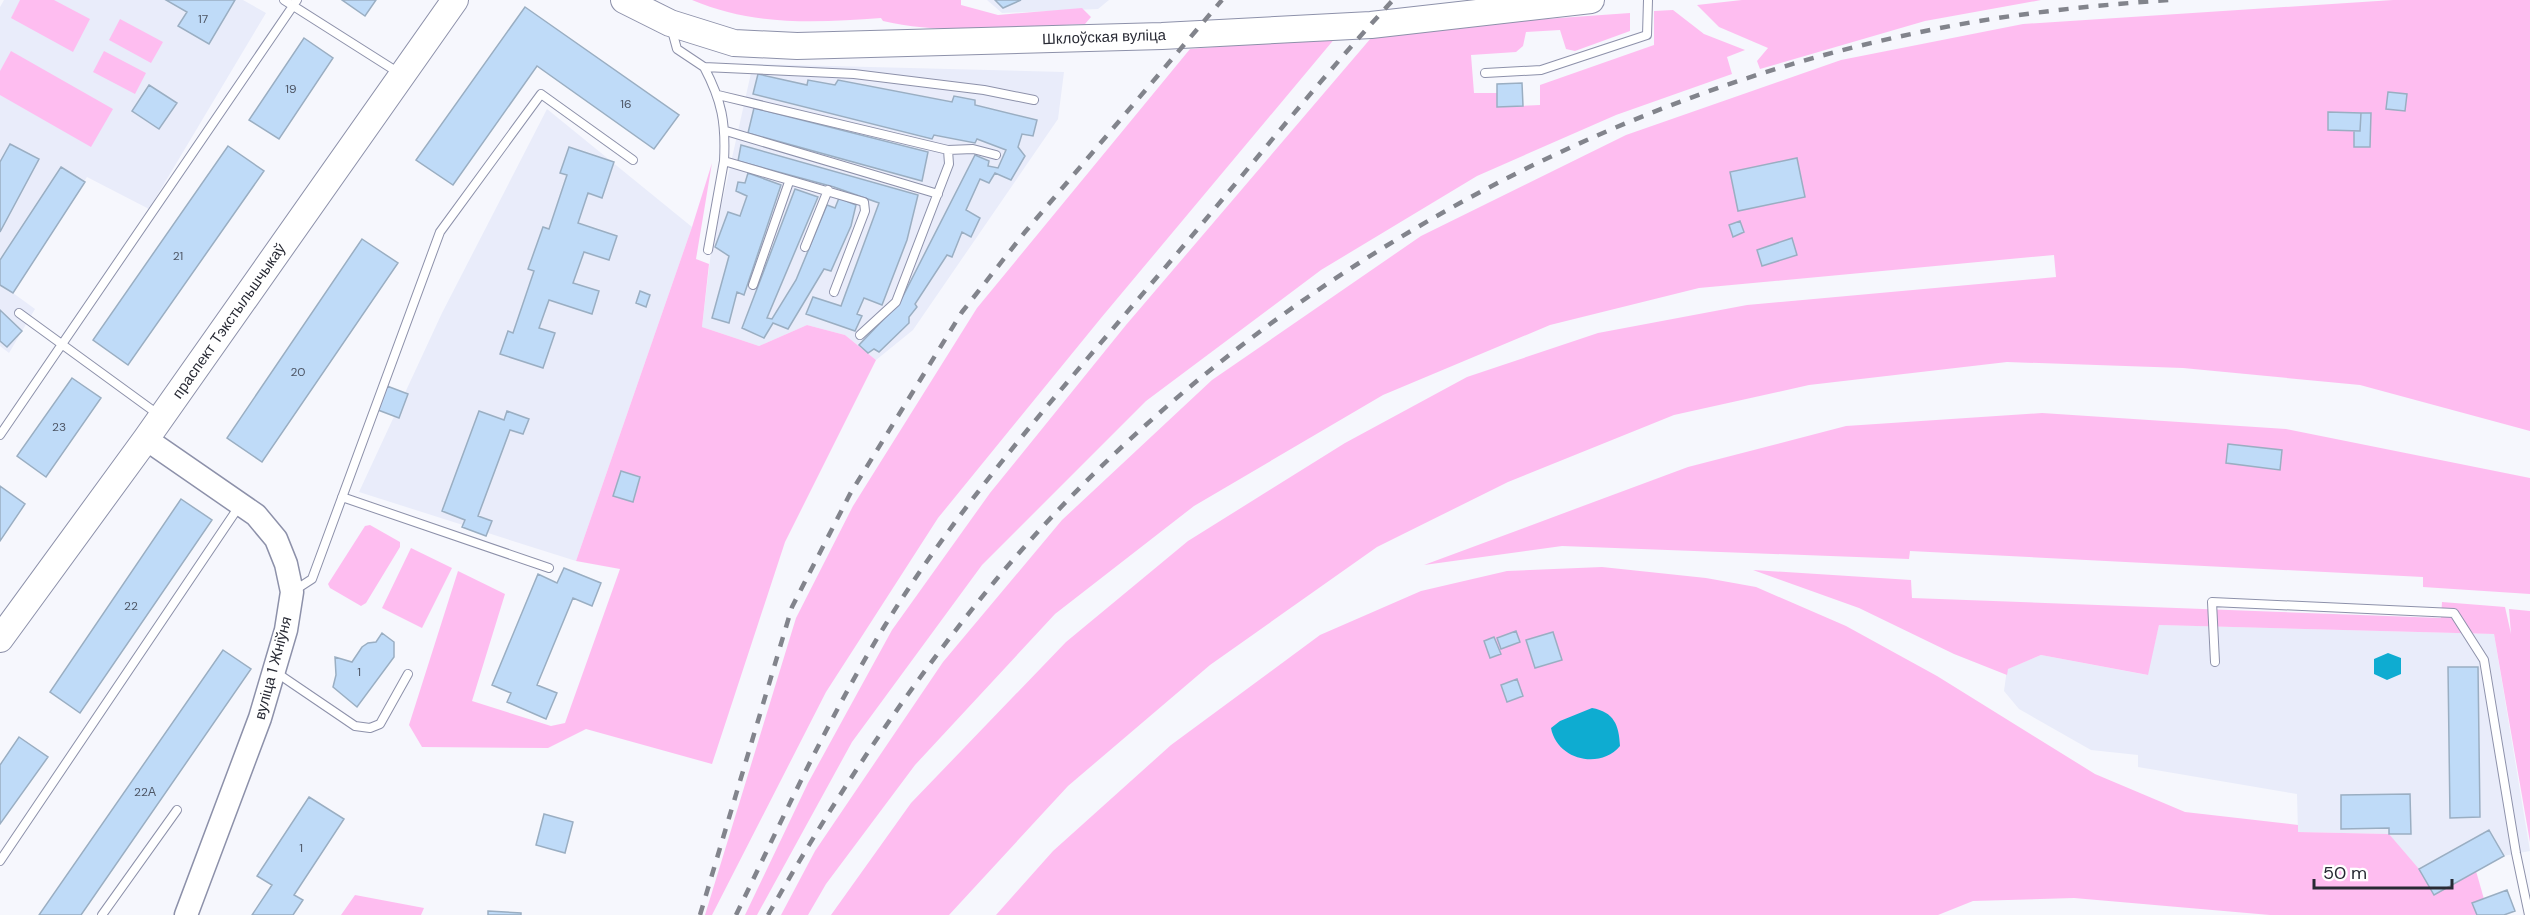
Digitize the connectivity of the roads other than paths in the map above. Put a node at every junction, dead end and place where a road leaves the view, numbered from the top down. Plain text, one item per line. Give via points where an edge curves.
1 (284, 0) edge
2 (455, 0) edge
3 (624, 0) edge
4 (1591, 0) edge
5 (1648, 0) edge
6 (295, 3) edge
7 (670, 23) junction
8 (704, 67) junction
9 (1485, 73) dead end
10 (402, 75) junction
11 (718, 95) junction
12 (1035, 100) dead end
13 (726, 131) junction
14 (948, 150) junction
15 (996, 155) dead end
16 (633, 160) dead end
17 (724, 161) junction
18 (789, 182) junction
19 (828, 190) junction
20 (938, 194) junction
21 (805, 248) dead end
22 (708, 250) dead end
23 (753, 285) dead end
24 (834, 292) dead end
25 (19, 313) dead end
26 (860, 335) dead end
27 (64, 345) junction
28 (162, 417) junction
29 (0, 435) edge
30 (146, 440) junction
31 (342, 497) junction
32 (240, 504) junction
33 (549, 568) dead end
34 (292, 592) junction
35 (0, 639) edge
36 (2215, 662) dead end
37 (274, 671) junction
38 (408, 674) dead end
39 (177, 810) dead end
40 (0, 861) edge
41 (102, 915) edge
42 (186, 915) edge
43 (2529, 915) edge

1 - 6 lane
2 - 10 main road, праспект Тэкстыльшчыкаў
3 - 7 main road, Шклоўская вуліца
4 - 7 main road, Шклоўская вуліца via 1371,25 1162,36 797,46 734,43
5 - 9 lane via 1647,35 1541,70
6 - 10 lane
6 - 27 lane
7 - 8 lane via 676,49
8 - 11 lane
8 - 12 lane via 854,74
10 - 28 main road, праспект Тэкстыльшчыкаў
11 - 13 lane
11 - 14 lane
13 - 17 lane
13 - 20 lane
14 - 15 lane via 972,149
14 - 20 lane via 949,164
16 - 31 lane via 541,94 440,232
17 - 18 lane
17 - 22 lane
18 - 19 lane
18 - 23 lane
19 - 21 lane
19 - 24 lane via 864,202 865,211
20 - 26 lane via 896,302
25 - 27 lane
27 - 28 lane
27 - 29 lane
28 - 30 main road, праспект Тэкстыльшчыкаў
30 - 32 main road, вуліца 1 Жніўня
30 - 35 main road, праспект Тэкстыльшчыкаў
31 - 33 lane
31 - 34 lane via 312,579
32 - 34 main road, вуліца 1 Жніўня via 256,515 276,539
32 - 40 lane
34 - 37 main road, вуліца 1 Жніўня
36 - 43 lane via 2212,602 2454,613 2484,660
37 - 38 lane via 355,726 370,728 380,724
37 - 42 main road, вуліца 1 Жніўня
39 - 41 lane

